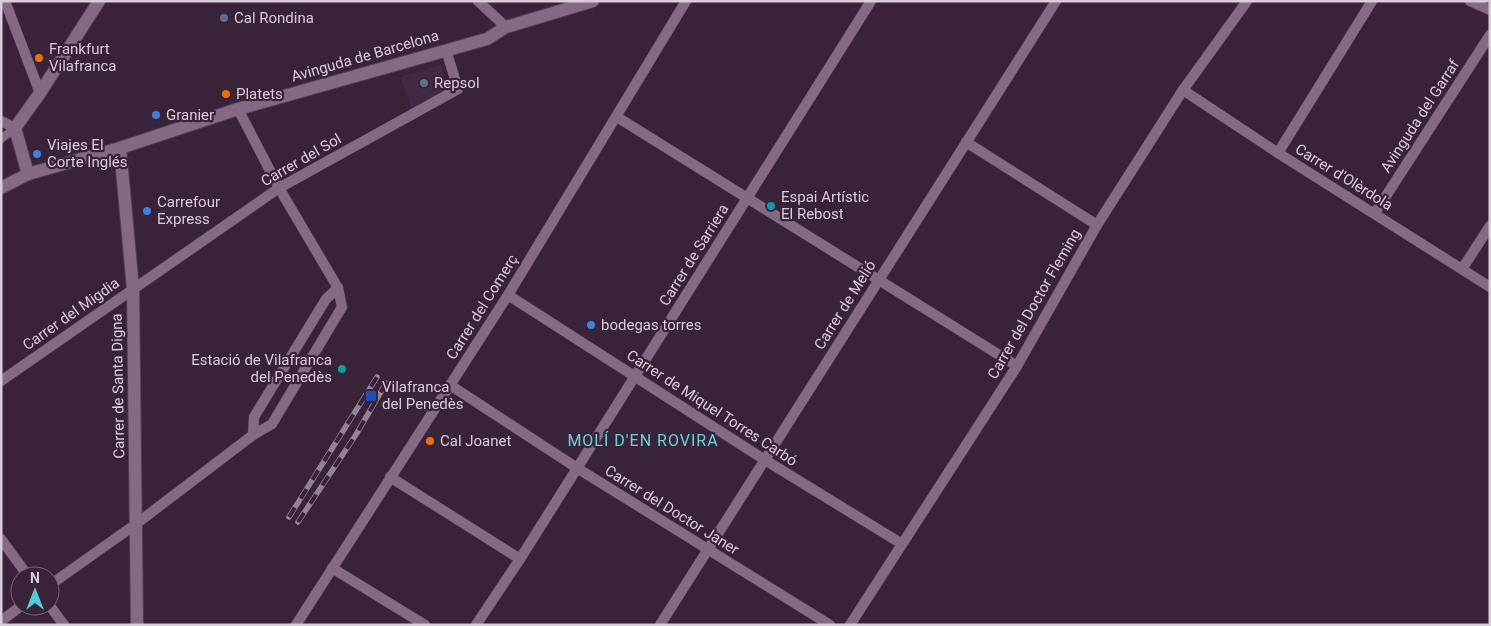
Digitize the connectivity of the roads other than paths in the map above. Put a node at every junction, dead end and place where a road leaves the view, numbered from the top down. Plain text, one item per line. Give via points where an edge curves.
1 (5, 1) edge
2 (99, 1) edge
3 (478, 1) edge
4 (593, 1) edge
5 (686, 1) edge
6 (871, 1) edge
7 (1056, 1) edge
8 (1247, 1) edge
9 (1372, 1) edge
10 (1470, 1) edge
11 (1490, 10) edge
12 (506, 27) junction
13 (1490, 35) edge
14 (446, 50) junction
15 (1183, 90) junction
16 (40, 93) junction
17 (238, 109) junction
18 (617, 118) junction
19 (1, 121) edge
20 (15, 128) junction
21 (1, 139) edge
22 (966, 142) junction
23 (120, 148) junction
24 (1278, 153) junction
25 (28, 174) junction
26 (1, 188) edge
27 (279, 188) junction
28 (747, 199) junction
29 (1375, 213) junction
30 (1097, 225) junction
31 (1490, 226) edge
32 (1462, 269) junction
33 (879, 280) junction
34 (1490, 287) edge
35 (338, 288) junction
36 (133, 289) junction
37 (508, 295) junction
38 (1016, 366) junction
39 (635, 376) junction
40 (1, 381) edge
41 (450, 385) junction
42 (253, 435) junction
43 (765, 460) junction
44 (577, 468) junction
45 (390, 477) junction
46 (136, 524) junction
47 (1, 539) edge
48 (902, 544) junction
49 (708, 550) junction
50 (520, 559) junction
51 (21, 566) edge
52 (332, 568) junction
53 (60, 578) edge
54 (137, 625) edge
55 (296, 625) edge
56 (425, 625) edge
57 (476, 625) edge
58 (660, 625) edge
59 (830, 625) edge
60 (850, 625) edge

1 - 16 street
2 - 16 street
3 - 12 street
4 - 12 street, Avinguda de Barcelona
5 - 18 street, Carrer del Comerç
6 - 28 street, Carrer de Sarriera
7 - 22 street, Carrer de Melió
8 - 15 street, Carrer del Doctor Fleming
9 - 24 street
10 - 11 street
12 - 14 street, Avinguda de Barcelona via 487,39
13 - 29 street, Avinguda del Garraf
14 - 17 street, Avinguda de Barcelona
14 - 27 street, Carrer del Sol via 458,89
15 - 24 street, Carrer d'Olèrdola
15 - 30 street, Carrer del Doctor Fleming
16 - 20 street
17 - 23 street, Avinguda de Barcelona
17 - 27 street
18 - 28 street
18 - 37 street, Carrer del Comerç
19 - 20 street
20 - 21 street
20 - 25 street
22 - 30 street
22 - 33 street, Carrer de Melió
23 - 25 street, Avinguda de Barcelona
23 - 36 street, Carrer de Santa Digna
24 - 29 street, Carrer d'Olèrdola
25 - 26 street, Avinguda de Barcelona
27 - 35 street
27 - 36 street, Carrer del Sol
28 - 33 street
28 - 39 street, Carrer de Sarriera
29 - 32 street, Carrer d'Olèrdola
30 - 38 street, Carrer del Doctor Fleming
31 - 32 street
32 - 34 street, Carrer d'Olèrdola
33 - 38 street
33 - 43 street, Carrer de Melió
35 - 42 street via 326,299 254,417
35 - 42 street via 342,307 326,335 272,424
36 - 40 street, Carrer del Migdia
36 - 46 street, Carrer de Santa Digna
37 - 39 street, Carrer de Miquel Torres Carbó
37 - 41 street, Carrer del Comerç
38 - 48 street, Carrer del Doctor Fleming
39 - 43 street, Carrer de Miquel Torres Carbó
39 - 44 street, Carrer de Sarriera
41 - 44 street, Carrer del Doctor Janer
41 - 45 street, Carrer del Comerç
42 - 46 street
43 - 48 street, Carrer de Miquel Torres Carbó
43 - 49 street, Carrer de Melió
44 - 49 street, Carrer del Doctor Janer
44 - 50 street, Carrer de Sarriera
45 - 50 street
45 - 52 street, Carrer del Comerç
46 - 53 street
46 - 54 street, Carrer de Santa Digna
47 - 51 street
48 - 60 street, Carrer del Doctor Fleming
49 - 58 street, Carrer de Melió
49 - 59 street, Carrer del Doctor Janer
50 - 57 street, Carrer de Sarriera
52 - 55 street, Carrer del Comerç
52 - 56 street

